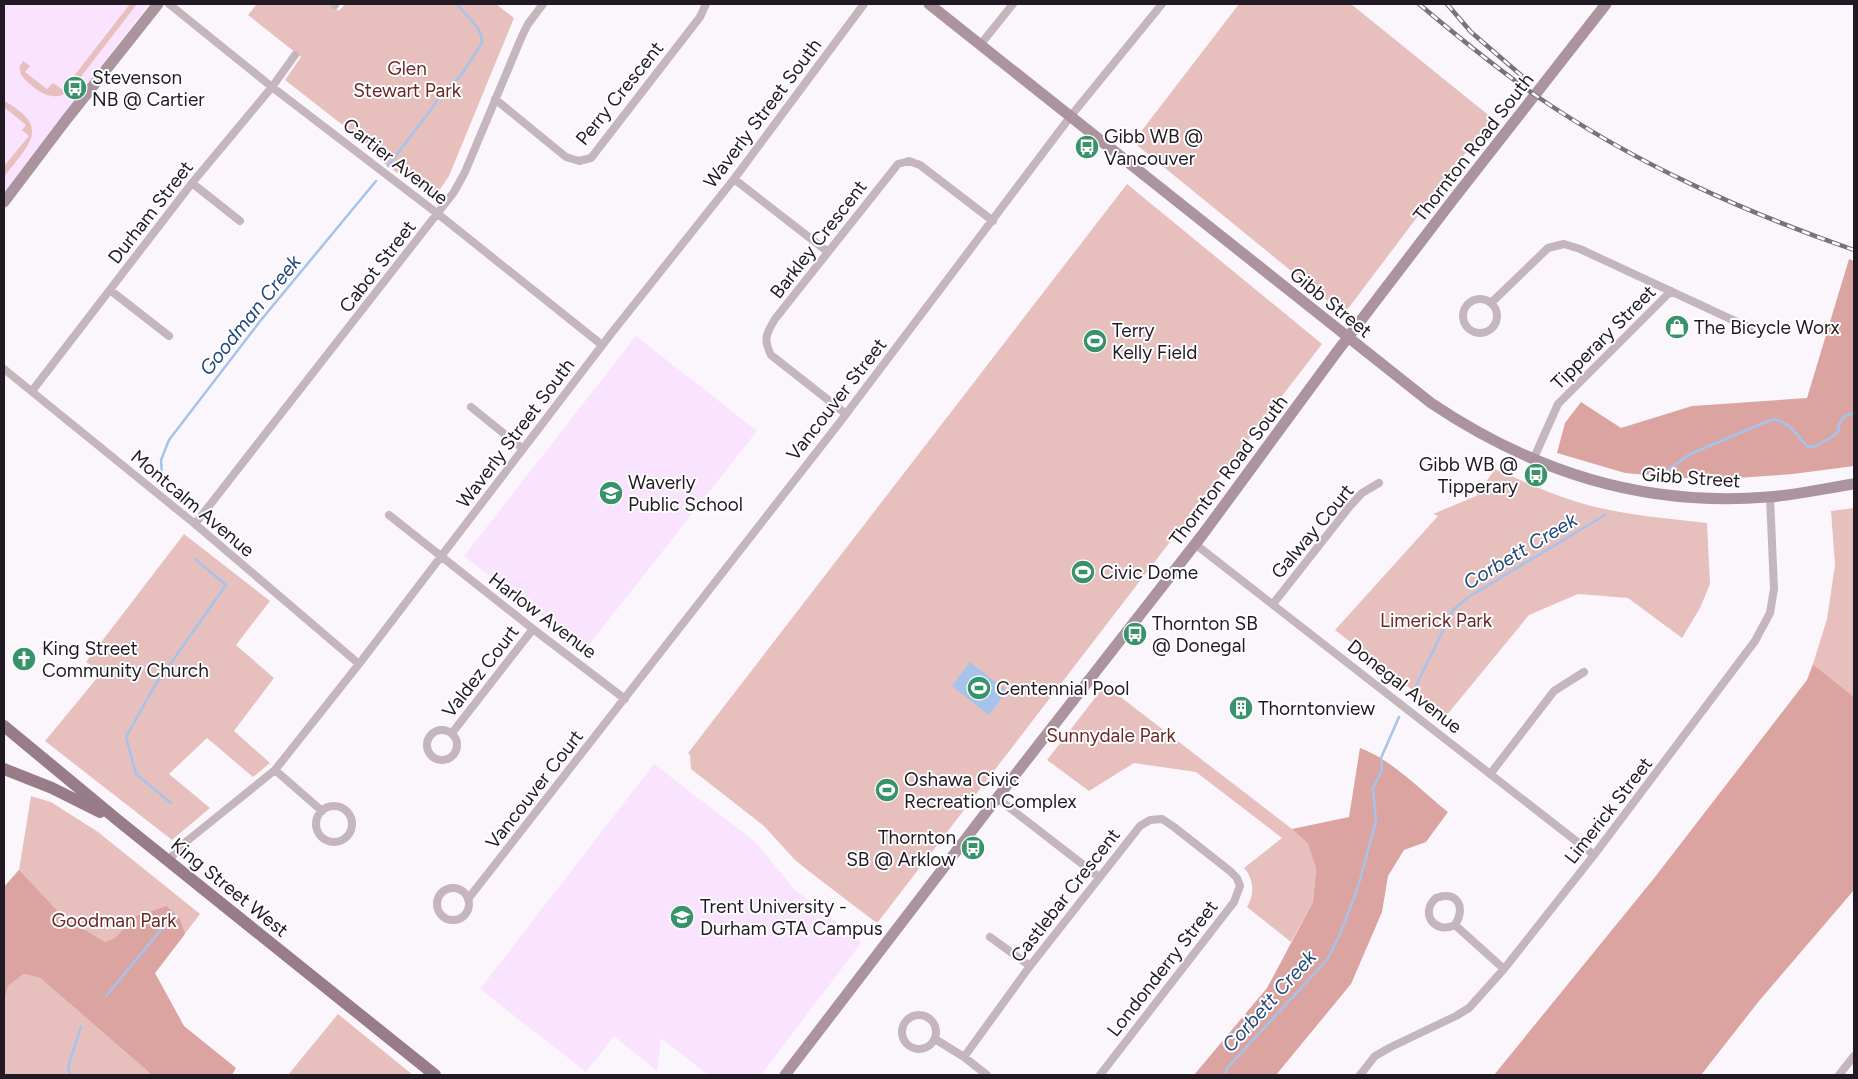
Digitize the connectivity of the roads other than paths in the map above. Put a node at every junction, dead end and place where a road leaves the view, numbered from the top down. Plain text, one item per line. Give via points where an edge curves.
1 (158, 4) edge
2 (169, 4) edge
3 (543, 4) edge
4 (706, 4) edge
5 (864, 4) edge
6 (929, 4) edge
7 (1012, 4) edge
8 (1162, 4) edge
9 (1606, 4) edge
10 (980, 45) junction
11 (295, 55) dead end
12 (272, 87) junction
13 (495, 99) junction
14 (1070, 117) junction
15 (734, 179) junction
16 (192, 183) junction
17 (4, 202) edge
18 (438, 214) junction
19 (240, 221) dead end
20 (993, 221) junction
21 (828, 252) junction
22 (110, 290) junction
23 (1671, 292) junction
24 (1491, 303) junction
25 (1750, 328) dead end
26 (169, 336) dead end
27 (1348, 338) junction
28 (602, 345) junction
29 (4, 369) edge
30 (32, 391) junction
31 (471, 407) dead end
32 (846, 414) junction
33 (523, 449) junction
34 (1533, 460) junction
35 (1379, 483) dead end
36 (1854, 484) edge
37 (1770, 497) junction
38 (389, 515) dead end
39 (195, 524) junction
40 (1195, 544) junction
41 (441, 558) junction
42 (1274, 604) junction
43 (533, 629) junction
44 (359, 664) junction
45 (1584, 672) dead end
46 (625, 699) junction
47 (4, 726) edge
48 (452, 733) junction
49 (4, 770) edge
50 (275, 770) junction
51 (1491, 773) junction
52 (997, 798) junction
53 (322, 811) junction
54 (120, 822) junction
55 (1594, 855) junction
56 (168, 861) junction
57 (1099, 878) junction
58 (1237, 878) joint
59 (468, 899) junction
60 (1455, 926) junction
61 (990, 937) dead end
62 (1030, 966) junction
63 (1504, 969) junction
64 (935, 1039) junction
65 (1854, 1056) edge
66 (964, 1057) junction
67 (790, 1073) edge
68 (435, 1075) edge
69 (987, 1075) edge
70 (1100, 1075) edge
71 (1360, 1075) edge
72 (1839, 1075) edge

1 - 17 main road
2 - 12 street, Cartier Avenue
3 - 13 street, Cabot Street via 528,24
4 - 13 street, Perry Crescent via 700,17 591,158 579,161 566,157
5 - 15 street, Waverly Street South
6 - 10 main road, Gibb Street
7 - 10 street
8 - 14 street, Vancouver Street
9 - 27 main road, Thornton Road South
10 - 14 main road, Gibb Street
11 - 12 street, Durham Street
12 - 16 street, Durham Street
12 - 18 street, Cartier Avenue
13 - 18 street, Cabot Street via 465,172
14 - 20 street, Vancouver Street
14 - 27 main road, Gibb Street
15 - 21 street
15 - 28 street, Waverly Street South
16 - 19 street
16 - 22 street, Durham Street
18 - 28 street, Cartier Avenue
18 - 39 street, Cabot Street
20 - 21 street, Barkley Crescent via 920,165 909,161 898,164
20 - 32 street, Vancouver Street
21 - 32 street, Barkley Crescent via 775,319 766,334 766,345 771,355
22 - 26 street
22 - 30 street, Durham Street
23 - 24 street via 1564,244 1548,248
23 - 25 street
23 - 34 street, Tipperary Street via 1558,404
24 - 24 street via 1497,318 1492,328 1480,333 1467,327 1463,319 1467,304 1477,299
27 - 34 main road, Gibb Street via 1451,417
27 - 40 main road, Thornton Road South
28 - 33 street, Waverly Street South
29 - 30 street, Montcalm Avenue
30 - 39 street, Montcalm Avenue
31 - 33 street
32 - 46 street, Vancouver Street
33 - 41 street, Waverly Street South
34 - 37 main road, Gibb Street via 1576,477 1658,495 1705,499
35 - 42 street, Galway Court via 1362,493 1350,506
36 - 37 main road, Gibb Street
37 - 55 street, Limerick Street via 1774,589 1770,614 1738,666
38 - 41 street, Harlow Avenue
39 - 44 street, Montcalm Avenue
40 - 42 street, Donegal Avenue
40 - 52 main road, Thornton Road South
41 - 43 street, Harlow Avenue
41 - 44 street, Waverly Street South
42 - 51 street, Donegal Avenue
43 - 46 street, Harlow Avenue
43 - 48 street, Valdez Court
44 - 50 street, Waverly Street South
45 - 51 street via 1554,691
46 - 59 street, Vancouver Court
47 - 54 main road, King Street West
48 - 48 street, Valdez Court via 457,742 455,752 447,759 437,760 429,754 426,744 429,735 442,729
49 - 54 main road via 52,788
50 - 53 street
50 - 56 street, Waverly Street South via 182,845
51 - 55 street, Donegal Avenue
52 - 57 street
52 - 67 main road, Thornton Road South
53 - 53 street via 317,821 322,837 332,842 348,836 352,825 349,814 333,806
54 - 56 main road, King Street West
55 - 63 street, Limerick Street
56 - 68 main road, King Street West
57 - 58 street, Castlebar Crescent via 1140,826 1150,820 1162,820
57 - 62 street, Castlebar Crescent
58 - 70 street, Londonderry Street via 1240,886 1234,902
59 - 59 street, Vancouver Court via 468,911 455,921 444,918 437,910 440,895 448,889 463,891
60 - 60 street via 1461,912 1456,899 1448,896 1436,898 1429,907 1430,920 1440,928
60 - 63 street
61 - 62 street
62 - 66 street, Castlebar Crescent
63 - 71 street, Limerick Street via 1468,1008 1376,1056
64 - 64 street via 936,1028 925,1016 909,1018 903,1028 903,1039 911,1047 927,1048
64 - 66 street
65 - 72 street
66 - 69 street

